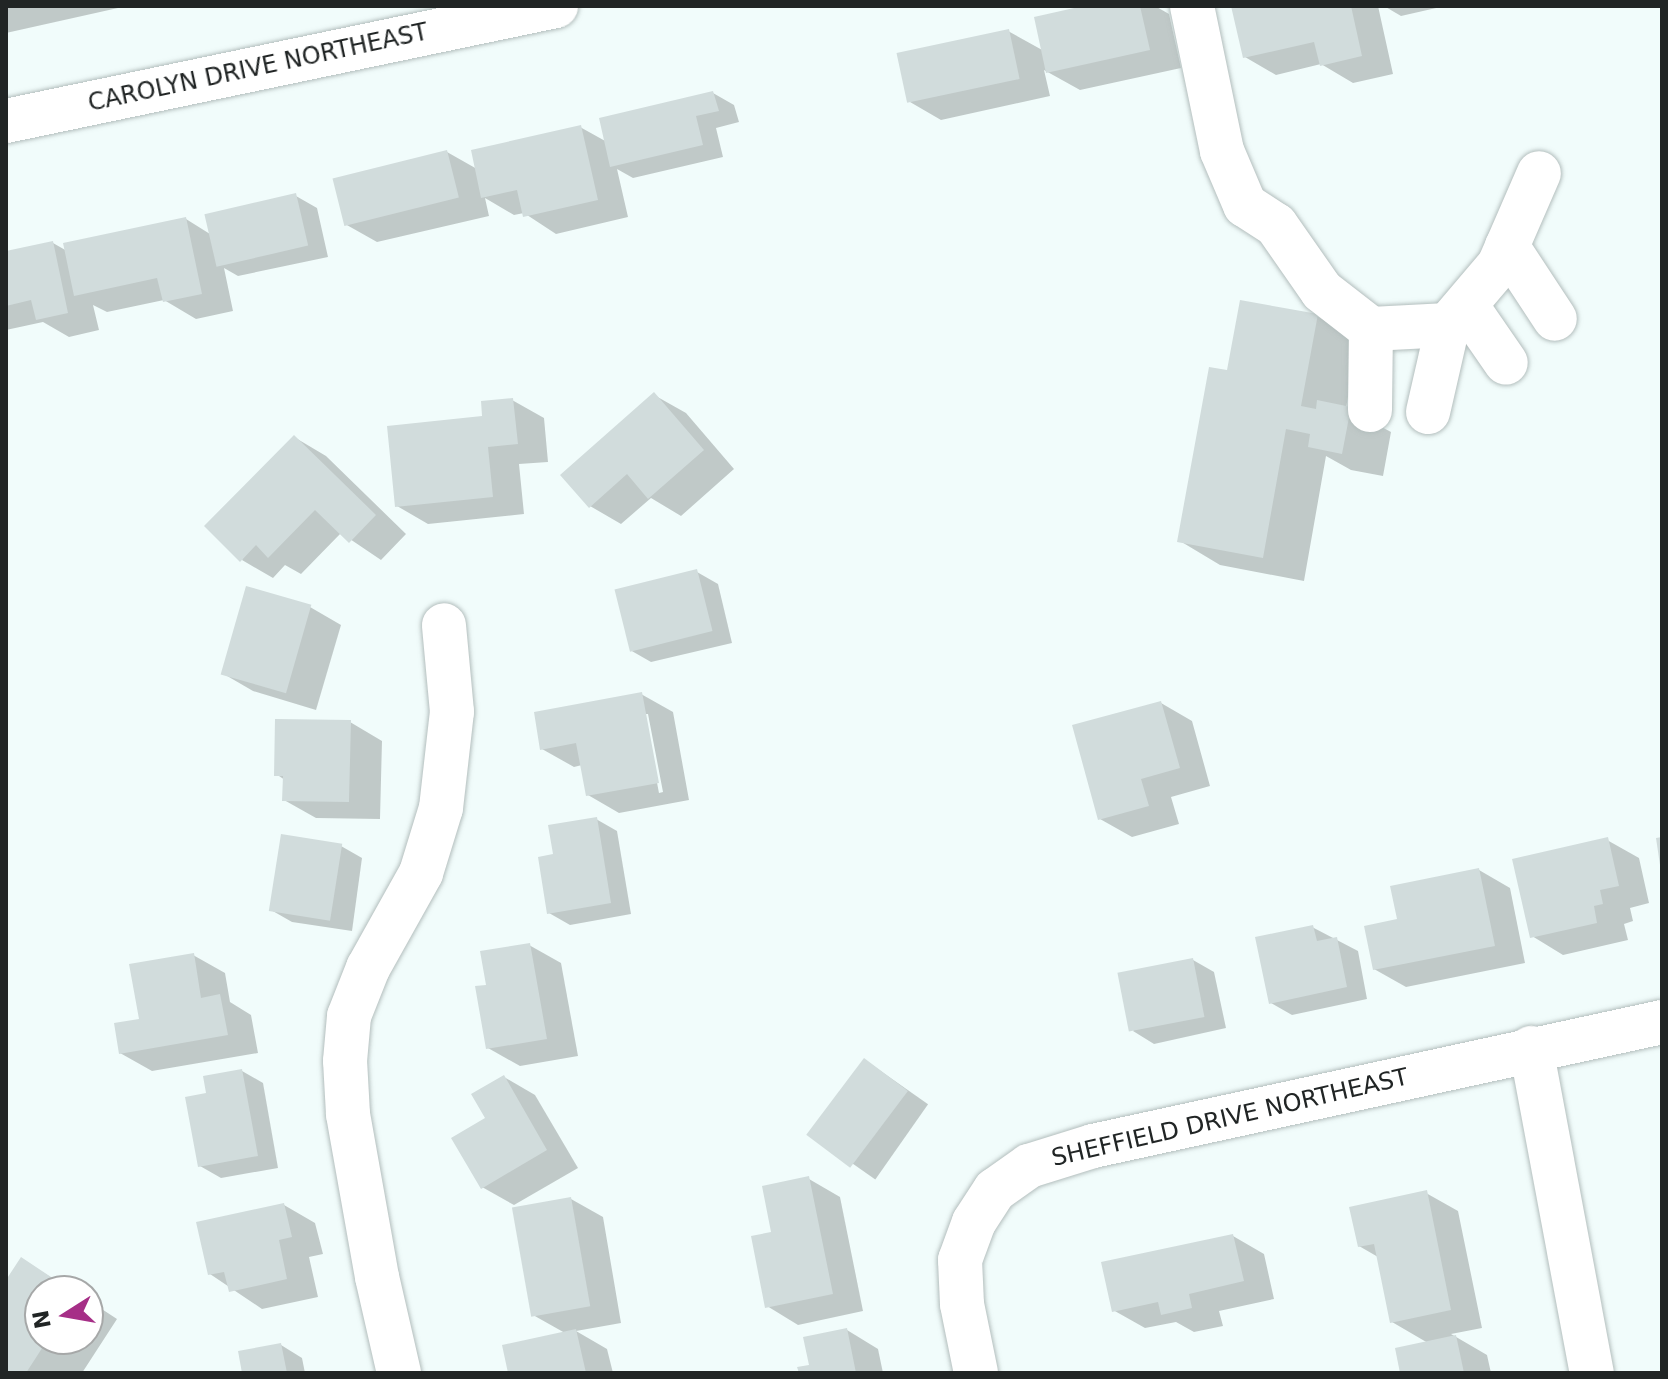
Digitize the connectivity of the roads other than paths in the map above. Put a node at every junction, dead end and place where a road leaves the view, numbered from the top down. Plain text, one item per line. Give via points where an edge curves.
1 (556, 6) edge
2 (1192, 6) edge
3 (6, 121) edge
4 (1539, 173) dead end
5 (1507, 246) junction
6 (1457, 315) junction
7 (1555, 319) dead end
8 (1371, 329) junction
9 (1506, 363) dead end
10 (1370, 410) dead end
11 (1428, 412) dead end
12 (444, 625) dead end
13 (1662, 1022) edge
14 (1531, 1048) junction
15 (399, 1373) edge
16 (976, 1373) edge
17 (1592, 1373) edge

1 - 3 street, CAROLYN DRIVE NORTHEAST
2 - 8 street via 1222,151 1245,205 1276,225 1322,291
4 - 5 street
5 - 6 street via 1499,265
5 - 7 street
6 - 8 street
6 - 9 street
6 - 11 street
8 - 10 street
12 - 15 street via 452,712 441,808 421,873 368,968 349,1016 345,1061 348,1114
13 - 14 street, SHEFFIELD DRIVE NORTHEAST
14 - 16 street, SHEFFIELD DRIVE NORTHEAST via 1093,1146 1029,1166 995,1190 974,1222 960,1260 962,1304
14 - 17 street

